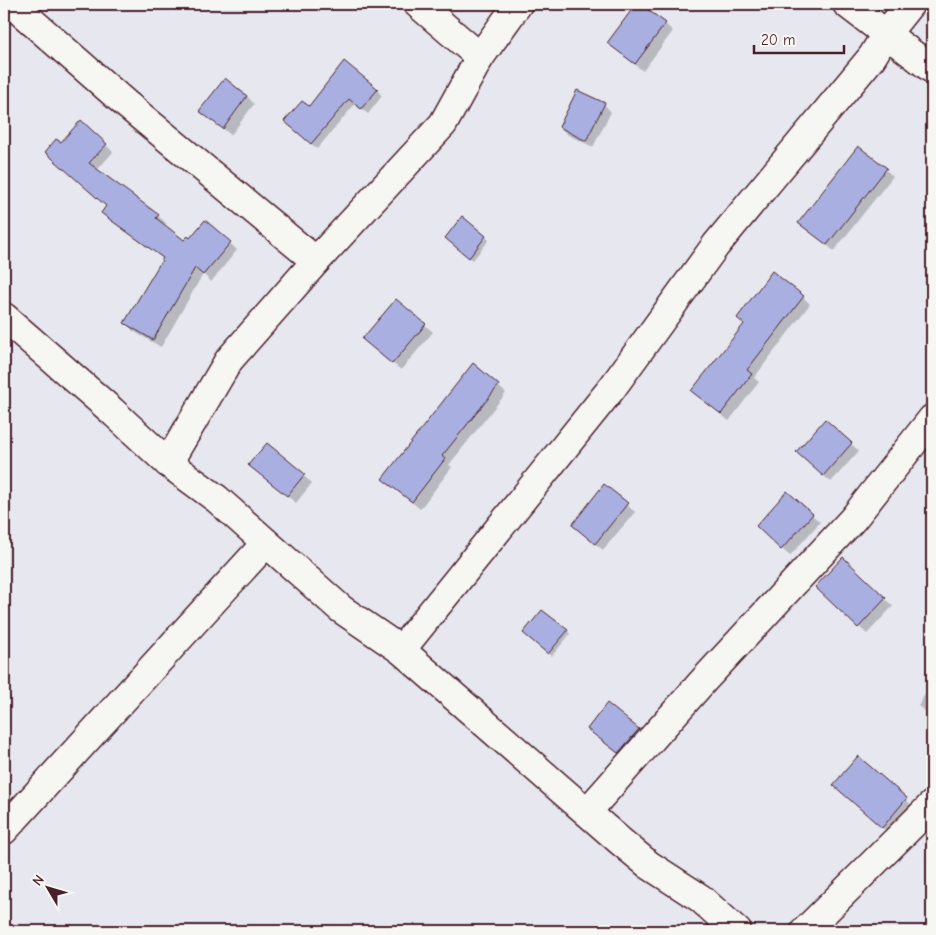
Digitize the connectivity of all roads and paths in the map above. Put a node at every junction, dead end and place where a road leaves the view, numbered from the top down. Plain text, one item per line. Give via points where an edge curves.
1 (12, 4) edge
2 (418, 4) edge
3 (518, 4) edge
4 (847, 4) edge
5 (910, 4) edge
6 (886, 34) junction
7 (480, 57) junction
8 (932, 68) edge
9 (316, 261) junction
10 (4, 317) edge
11 (932, 419) edge
12 (168, 463) junction
13 (266, 543) junction
14 (401, 650) junction
15 (932, 805) edge
16 (588, 812) junction
17 (4, 830) edge
18 (737, 931) edge
19 (805, 931) edge

1 - 9 street via 126,104
2 - 7 street
3 - 7 street
4 - 6 street
5 - 6 street
6 - 8 street
6 - 14 street via 872,57 716,245 612,388
7 - 9 street via 442,124
9 - 12 street via 229,360
10 - 12 street
11 - 16 street via 852,519
12 - 13 street via 217,499
13 - 14 street via 341,608
13 - 17 street
14 - 16 street
15 - 19 street
16 - 18 street via 649,865 700,898

